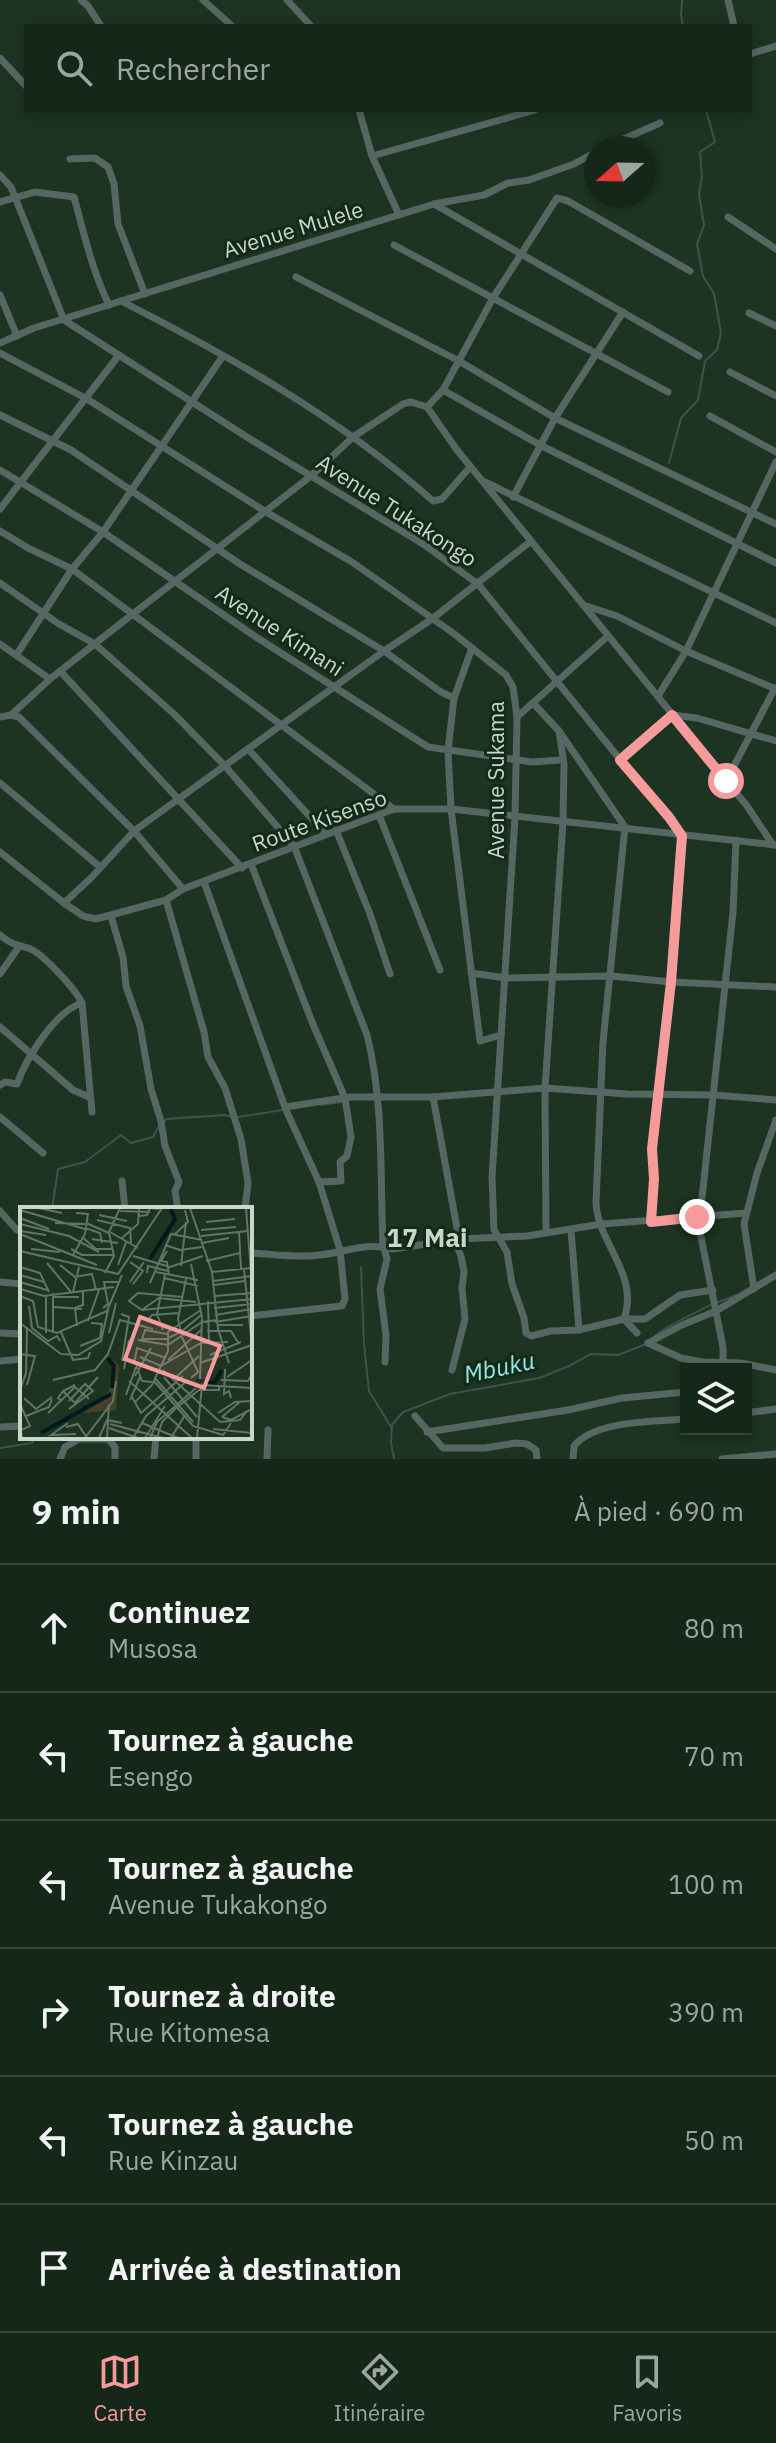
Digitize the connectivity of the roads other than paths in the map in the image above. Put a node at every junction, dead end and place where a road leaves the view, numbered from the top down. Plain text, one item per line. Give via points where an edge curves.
1 (81, 0) edge
2 (203, 0) edge
3 (287, 0) edge
4 (728, 0) edge
5 (100, 24) edge
6 (230, 24) edge
7 (309, 24) edge
8 (734, 24) edge
9 (776, 46) edge
10 (752, 53) edge
11 (0, 58) edge
12 (24, 84) edge
13 (360, 112) edge
14 (528, 112) edge
15 (660, 123) dead end
16 (630, 136) edge
17 (372, 156) junction
18 (70, 159) dead end
19 (584, 159) edge
20 (0, 175) edge
21 (15, 198) junction
22 (0, 202) edge
23 (434, 204) junction
24 (399, 215) junction
25 (728, 217) dead end
26 (394, 245) dead end
27 (776, 249) edge
28 (519, 255) junction
29 (690, 271) dead end
30 (296, 277) dead end
31 (145, 294) junction
32 (0, 295) edge
33 (493, 298) junction
34 (121, 301) junction
35 (109, 305) junction
36 (623, 312) junction
37 (749, 313) dead end
38 (64, 320) junction
39 (776, 326) edge
40 (17, 336) junction
41 (0, 343) edge
42 (0, 353) edge
43 (597, 353) junction
44 (119, 355) junction
45 (223, 356) junction
46 (699, 356) dead end
47 (459, 361) junction
48 (730, 372) dead end
49 (443, 390) junction
50 (668, 392) dead end
51 (776, 396) edge
52 (87, 399) junction
53 (191, 400) junction
54 (427, 407) junction
55 (0, 415) edge
56 (710, 416) dead end
57 (555, 418) junction
58 (353, 437) junction
59 (52, 440) junction
60 (163, 445) junction
61 (540, 445) junction
62 (776, 452) edge
63 (776, 462) edge
64 (470, 467) junction
65 (0, 470) edge
66 (311, 476) junction
67 (480, 479) junction
68 (22, 482) junction
69 (131, 488) junction
70 (513, 497) junction
71 (0, 509) edge
72 (266, 512) junction
73 (753, 513) junction
74 (776, 524) edge
75 (0, 531) edge
76 (103, 532) junction
77 (531, 541) junction
78 (738, 543) junction
79 (220, 549) junction
80 (776, 563) edge
81 (72, 569) junction
82 (0, 583) edge
83 (175, 583) junction
84 (478, 584) junction
85 (713, 594) junction
86 (583, 605) junction
87 (43, 613) junction
88 (134, 613) junction
89 (432, 619) junction
90 (776, 623) edge
91 (608, 636) junction
92 (0, 644) edge
93 (95, 644) junction
94 (472, 648) junction
95 (384, 651) junction
96 (686, 651) junction
97 (17, 654) junction
98 (60, 671) junction
99 (50, 679) junction
100 (559, 682) junction
101 (334, 687) junction
102 (776, 688) edge
103 (658, 696) junction
104 (454, 698) junction
105 (534, 704) junction
106 (4, 715) edge
107 (672, 715) junction
108 (517, 717) junction
109 (282, 724) junction
110 (559, 731) junction
111 (751, 734) junction
112 (776, 741) edge
113 (248, 749) junction
114 (448, 751) junction
115 (515, 758) junction
116 (561, 760) junction
117 (620, 760) junction
118 (225, 766) junction
119 (726, 781) junction
120 (0, 783) edge
121 (178, 798) junction
122 (394, 809) junction
123 (451, 809) junction
124 (379, 815) junction
125 (515, 817) junction
126 (563, 822) junction
127 (625, 827) junction
128 (336, 830) junction
129 (134, 831) junction
130 (326, 834) junction
131 (682, 836) junction
132 (736, 840) junction
133 (775, 845) edge
134 (294, 846) junction
135 (0, 852) edge
136 (251, 864) junction
137 (100, 867) junction
138 (242, 868) junction
139 (204, 882) junction
140 (183, 889) junction
141 (166, 900) junction
142 (64, 903) junction
143 (111, 916) junction
144 (0, 935) edge
145 (18, 948) junction
146 (440, 970) dead end
147 (471, 973) junction
148 (0, 974) edge
149 (390, 974) dead end
150 (611, 976) junction
151 (555, 977) junction
152 (506, 978) junction
153 (671, 982) junction
154 (725, 984) junction
155 (776, 987) edge
156 (82, 1003) junction
157 (0, 1027) edge
158 (501, 1035) junction
159 (32, 1055) junction
160 (0, 1085) edge
161 (545, 1088) junction
162 (497, 1091) junction
163 (600, 1092) junction
164 (658, 1094) junction
165 (714, 1095) junction
166 (89, 1097) junction
167 (377, 1097) junction
168 (433, 1097) junction
169 (345, 1098) junction
170 (776, 1100) edge
171 (285, 1106) junction
172 (92, 1112) dead end
173 (0, 1117) edge
174 (776, 1120) edge
175 (43, 1153) dead end
176 (122, 1181) dead end
177 (319, 1182) junction
178 (125, 1207) edge
179 (178, 1207) edge
180 (245, 1207) edge
181 (0, 1211) edge
182 (746, 1213) junction
183 (697, 1217) junction
184 (651, 1222) junction
185 (602, 1224) junction
186 (571, 1230) junction
187 (20, 1231) edge
188 (546, 1232) junction
189 (496, 1236) junction
190 (459, 1239) junction
191 (383, 1245) junction
192 (340, 1250) junction
193 (252, 1253) edge
194 (776, 1275) edge
195 (0, 1282) edge
196 (20, 1284) edge
197 (754, 1289) junction
198 (713, 1290) junction
199 (716, 1311) junction
200 (252, 1316) edge
201 (624, 1319) junction
202 (579, 1330) junction
203 (0, 1333) edge
204 (637, 1333) dead end
205 (20, 1334) edge
206 (20, 1359) edge
207 (0, 1361) edge
208 (385, 1362) dead end
209 (706, 1363) edge
210 (721, 1363) edge
211 (752, 1368) edge
212 (452, 1370) dead end
213 (776, 1370) edge
214 (680, 1393) edge
215 (776, 1409) edge
216 (752, 1412) edge
217 (415, 1416) dead end
218 (680, 1419) edge
219 (20, 1426) edge
220 (0, 1427) edge
221 (268, 1430) dead end
222 (427, 1432) junction
223 (156, 1439) edge
224 (776, 1454) edge
225 (60, 1458) edge
226 (115, 1459) edge
227 (154, 1459) edge
228 (267, 1459) edge
229 (537, 1459) edge
230 (573, 1459) edge
231 (722, 1459) edge

1 - 5 street
2 - 6 street
3 - 7 street
4 - 8 street
9 - 10 street
11 - 12 street
13 - 17 street
14 - 17 street
15 - 16 street
17 - 24 street
18 - 31 street via 95,158 108,167 118,224
19 - 23 street, Avenue Mulele via 484,195
20 - 21 street
21 - 22 street
21 - 35 street via 42,192 74,197
21 - 38 street
23 - 24 street, Avenue Mulele
23 - 28 street
24 - 31 street, Avenue Mulele
25 - 27 street
26 - 33 street
28 - 29 street via 556,199
28 - 33 street
28 - 36 street
30 - 47 street
31 - 34 street, Avenue Mulele
32 - 40 street
33 - 43 street
33 - 47 street
34 - 35 street, Avenue Mulele
34 - 45 street
35 - 38 street, Avenue Mulele
36 - 43 street
36 - 46 street
37 - 39 street
38 - 40 street, Avenue Mulele
38 - 44 street, Avenue Tukakongo
40 - 41 street, Avenue Mulele
42 - 52 street, Avenue Sukama
43 - 50 street
43 - 57 street
44 - 52 street
44 - 53 street, Avenue Tukakongo
45 - 53 street
45 - 58 street
47 - 49 street
47 - 57 street
48 - 51 street
49 - 54 street
49 - 61 street
52 - 59 street
52 - 60 street, Avenue Sukama
53 - 60 street
53 - 66 street, Avenue Tukakongo
54 - 58 street via 403,404
54 - 64 street
55 - 59 street
56 - 62 street
57 - 61 street
57 - 73 street
58 - 64 street via 436,502
58 - 66 street
59 - 68 street
59 - 69 street
60 - 69 street
60 - 72 street, Avenue Sukama
61 - 70 street
61 - 78 street
63 - 73 street
64 - 67 street
65 - 68 street, Avenue Kimani
66 - 72 street
66 - 84 street, Avenue Tukakongo
67 - 70 street
67 - 77 street
68 - 71 street
68 - 76 street, Avenue Kimani
69 - 76 street
69 - 79 street
70 - 85 street
72 - 79 street
72 - 89 street, Avenue Sukama via 352,562
73 - 74 street
73 - 78 street
75 - 81 street
76 - 81 street
76 - 83 street, Avenue Kimani
77 - 84 street
77 - 86 street
78 - 80 street
78 - 85 street
79 - 83 street
79 - 95 street
81 - 87 street
81 - 88 street
82 - 87 street
83 - 88 street
83 - 101 street, Avenue Kimani
84 - 89 street
84 - 100 street, Avenue Tukakongo
85 - 90 street
85 - 96 street
86 - 91 street
86 - 96 street
87 - 93 street
87 - 97 street
88 - 93 street
88 - 109 street
89 - 94 street, Avenue Sukama
89 - 95 street
91 - 100 street
91 - 103 street
92 - 97 street
93 - 98 street
93 - 118 street
94 - 104 street
94 - 108 street, Avenue Sukama via 506,675
95 - 101 street
95 - 104 street
96 - 102 street
96 - 103 street
97 - 99 street
98 - 99 street
98 - 121 street
99 - 106 street
100 - 105 street
100 - 117 street, Avenue Tukakongo
101 - 109 street
101 - 114 street, Avenue Kimani via 428,747
102 - 111 street
103 - 107 street
104 - 114 street
105 - 108 street
105 - 110 street
106 - 129 street via 19,717
107 - 111 street
107 - 117 street
107 - 119 street
108 - 115 street, Avenue Sukama
109 - 113 street
109 - 122 street
110 - 116 street
110 - 127 street
111 - 112 street
111 - 119 street
113 - 118 street
113 - 130 street
114 - 115 street, Avenue Kimani
114 - 123 street
115 - 116 street, Avenue Kimani
115 - 125 street, Avenue Sukama
116 - 126 street
117 - 131 street, Avenue Tukakongo
118 - 121 street
118 - 134 street
119 - 133 street
120 - 137 street
121 - 129 street
121 - 138 street
122 - 123 street, Route Kisenso
122 - 124 street, Route Kisenso
123 - 125 street, Route Kisenso
123 - 147 street
124 - 128 street, Route Kisenso
124 - 146 street
125 - 126 street, Route Kisenso
125 - 152 street, Avenue Sukama
126 - 127 street, Route Kisenso
126 - 151 street
127 - 131 street, Route Kisenso
127 - 150 street
128 - 130 street, Route Kisenso
128 - 149 street
129 - 137 street
129 - 140 street
130 - 134 street, Route Kisenso
131 - 132 street, Route Kisenso
131 - 153 street
132 - 133 street, Route Kisenso
132 - 154 street
134 - 136 street, Route Kisenso
134 - 167 street via 367,1035
135 - 142 street
136 - 138 street, Route Kisenso
136 - 169 street
137 - 142 street
138 - 139 street, Route Kisenso
139 - 140 street, Route Kisenso
139 - 171 street
140 - 141 street, Route Kisenso
141 - 143 street, Route Kisenso
141 - 180 street via 208,1057 225,1088 245,1157
142 - 143 street, Route Kisenso via 83,916
143 - 179 street via 165,1146 179,1182
144 - 145 street
145 - 148 street
145 - 156 street via 33,951 70,984
147 - 152 street
147 - 158 street via 480,1041
150 - 151 street
150 - 153 street
150 - 163 street
151 - 152 street
151 - 161 street
152 - 158 street, Avenue Sukama
153 - 154 street
153 - 164 street
154 - 155 street
154 - 165 street
156 - 159 street via 67,1010
156 - 166 street
157 - 159 street
158 - 162 street, Avenue Sukama
159 - 160 street via 17,1084
159 - 166 street
161 - 162 street
161 - 163 street
161 - 188 street
162 - 168 street
162 - 189 street, Avenue Sukama via 492,1177
163 - 164 street
163 - 185 street via 596,1202
164 - 165 street
164 - 184 street
165 - 170 street
165 - 183 street
166 - 172 street
167 - 168 street
167 - 169 street
167 - 191 street
168 - 190 street
169 - 171 street
169 - 177 street via 351,1137 340,1162 341,1181
171 - 177 street
173 - 175 street
174 - 182 street
176 - 178 street
177 - 192 street
181 - 187 street
182 - 183 street
182 - 197 street
183 - 184 street
183 - 198 street
184 - 185 street
185 - 186 street
185 - 201 street via 624,1273
186 - 188 street
186 - 202 street
188 - 189 street
189 - 190 street
189 - 202 street, Avenue Sukama via 507,1252 528,1336
190 - 191 street via 393,1249
190 - 212 street via 465,1319
191 - 192 street
191 - 208 street
192 - 193 street via 308,1256
192 - 200 street via 345,1304
194 - 197 street
195 - 196 street
197 - 199 street
198 - 199 street
198 - 201 street via 680,1295 645,1319
199 - 209 street via 648,1343
199 - 210 street
201 - 202 street
201 - 204 street
203 - 205 street
206 - 207 street
211 - 213 street
214 - 222 street
215 - 216 street
217 - 222 street
218 - 230 street via 590,1433 574,1446
219 - 220 street
221 - 228 street
222 - 229 street via 443,1448 527,1444 536,1450
223 - 227 street
224 - 231 street
225 - 226 street via 65,1447 79,1439 108,1439

